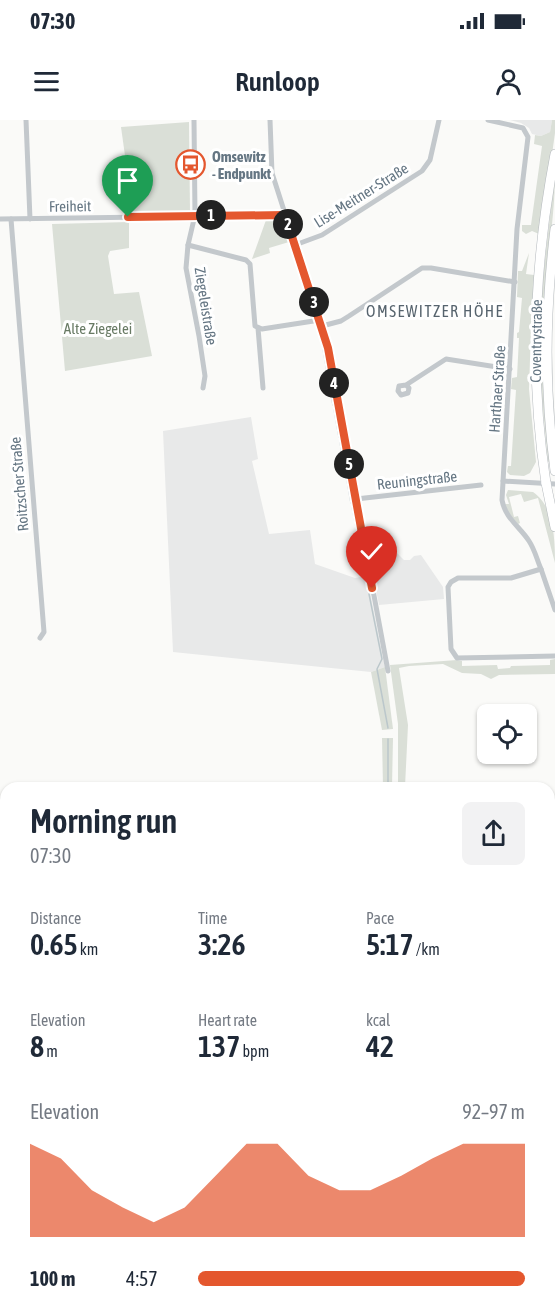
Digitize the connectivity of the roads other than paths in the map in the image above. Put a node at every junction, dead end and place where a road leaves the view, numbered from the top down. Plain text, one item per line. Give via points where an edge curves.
1 (26, 120) edge
2 (194, 120) edge
3 (270, 120) edge
4 (439, 120) edge
5 (488, 120) edge
6 (555, 154) edge
7 (195, 215) junction
8 (285, 215) junction
9 (0, 219) edge
10 (11, 219) junction
11 (30, 219) junction
12 (555, 229) edge
13 (188, 245) junction
14 (296, 245) junction
15 (515, 282) junction
16 (321, 323) junction
17 (258, 328) junction
18 (510, 369) junction
19 (406, 385) dead end
20 (203, 388) dead end
21 (263, 388) dead end
22 (555, 471) edge
23 (503, 481) junction
24 (550, 484) edge
25 (481, 485) dead end
26 (356, 499) junction
27 (555, 527) edge
28 (541, 569) junction
29 (555, 610) edge
30 (40, 638) dead end
31 (555, 656) edge
32 (388, 671) dead end

1 - 11 street
2 - 7 street, Ziegeleistraße
3 - 8 street via 272,172
4 - 14 street, Lise-Meitner-Straße via 430,160 422,171 322,235
5 - 15 street, Harthaer Straße via 523,128 528,137
6 - 24 main road, Coventrystraße via 540,261 535,344 538,427
7 - 8 street, Freiheit
7 - 11 street, Freiheit
7 - 13 street, Ziegeleistraße
8 - 14 street
9 - 10 street, Freiheit
10 - 11 street, Freiheit
10 - 30 street, Roitzscher Straße via 44,632
12 - 22 main road, Coventrystraße via 546,353
13 - 17 street via 250,264
13 - 20 street, Ziegeleistraße via 186,268 205,376
14 - 16 street
15 - 16 street via 422,268 341,321
15 - 18 street, Harthaer Straße
16 - 17 street
16 - 26 street
17 - 21 street
18 - 19 street via 446,359
18 - 23 street, Harthaer Straße
23 - 24 street
23 - 28 street, Harthaer Straße via 503,508 528,539
24 - 27 main road, Coventrystraße
25 - 26 street, Reuningstraße
26 - 32 street
28 - 29 street, Harthaer Straße
28 - 31 street via 519,577 458,578 450,582 451,649 460,659

